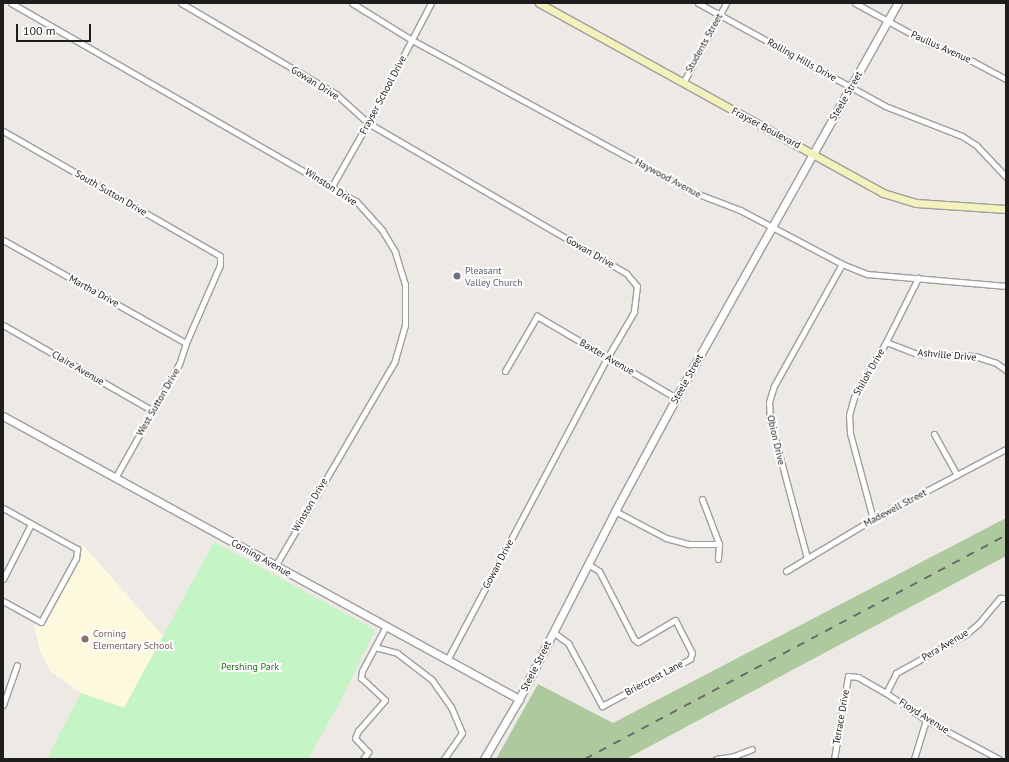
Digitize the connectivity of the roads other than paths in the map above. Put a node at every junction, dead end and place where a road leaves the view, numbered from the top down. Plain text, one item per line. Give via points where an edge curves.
1 (11, 3) edge
2 (181, 3) edge
3 (352, 3) edge
4 (432, 3) edge
5 (539, 3) edge
6 (698, 3) edge
7 (726, 3) edge
8 (855, 3) edge
9 (898, 3) edge
10 (720, 15) junction
11 (888, 21) junction
12 (412, 40) junction
13 (1006, 79) edge
14 (683, 83) junction
15 (851, 87) junction
16 (368, 123) junction
17 (3, 131) edge
18 (813, 153) junction
19 (1006, 176) edge
20 (332, 186) junction
21 (1006, 209) edge
22 (774, 227) junction
23 (3, 240) edge
24 (220, 256) joint
25 (842, 264) junction
26 (918, 278) junction
27 (1006, 286) edge
28 (3, 325) edge
29 (886, 342) junction
30 (186, 343) junction
31 (607, 358) junction
32 (1006, 370) edge
33 (505, 371) dead end
34 (676, 398) junction
35 (153, 411) junction
36 (3, 416) edge
37 (934, 434) dead end
38 (1006, 449) edge
39 (957, 475) junction
40 (115, 478) junction
41 (702, 499) dead end
42 (3, 508) edge
43 (615, 511) junction
44 (873, 519) junction
45 (31, 524) junction
46 (719, 544) junction
47 (807, 558) junction
48 (718, 559) dead end
49 (588, 564) junction
50 (275, 566) junction
51 (786, 571) dead end
52 (3, 579) edge
53 (1006, 598) edge
54 (3, 601) edge
55 (386, 626) junction
56 (553, 632) junction
57 (375, 647) junction
58 (447, 660) junction
59 (16, 665) dead end
60 (848, 676) joint
61 (886, 693) junction
62 (519, 699) junction
63 (3, 705) edge
64 (926, 720) junction
65 (752, 749) dead end
66 (734, 758) edge
67 (363, 759) edge
68 (444, 759) edge
69 (484, 759) edge
70 (716, 759) edge
71 (834, 759) edge
72 (914, 759) edge
73 (999, 759) edge

1 - 20 street, Winston Drive
2 - 16 street, Gowan Drive via 336,94
3 - 12 street, Haywood Avenue
4 - 12 street, Frayser School Drive
5 - 14 main road, Frayser Boulevard
6 - 10 street, Rolling Hills Drive
7 - 10 street, Students Street
8 - 11 street, Paullus Avenue
9 - 11 street, Steele Street
10 - 14 street, Students Street
10 - 15 street, Rolling Hills Drive
11 - 13 street, Paullus Avenue via 928,43 972,60
11 - 15 street, Steele Street
12 - 16 street, Frayser School Drive
12 - 22 street, Haywood Avenue via 688,190 740,210
14 - 18 main road, Frayser Boulevard
15 - 18 street, Steele Street
15 - 19 street, Rolling Hills Drive via 885,106 962,136 976,145
16 - 20 street, Frayser School Drive
16 - 31 street, Gowan Drive via 626,273 637,286 637,300 634,312
17 - 24 street, South Sutton Drive
18 - 21 main road, Frayser Boulevard via 883,193 898,198 916,203
18 - 22 street, Steele Street
20 - 50 street, Winston Drive via 356,201 382,230 395,252 405,284 405,325 394,361
22 - 25 street, Haywood Avenue
22 - 34 street, Steele Street
23 - 30 street, Martha Drive
24 - 30 street, West Sutton Drive via 220,265
25 - 26 street, Haywood Avenue via 867,274
25 - 47 street, Obion Drive via 774,386 769,402 770,420
26 - 27 street, Haywood Avenue
26 - 29 street, Shiloh Drive
28 - 35 street, Claire Avenue
29 - 32 street, Ashville Drive via 917,354 975,356 996,362
29 - 44 street, Shiloh Drive via 854,397 849,415 850,433
30 - 35 street, West Sutton Drive via 179,364
31 - 33 street, Baxter Avenue via 537,316
31 - 34 street, Baxter Avenue
31 - 58 street, Gowan Drive
34 - 43 street, Steele Street
35 - 40 street, West Sutton Drive
36 - 40 street, Corning Avenue
37 - 39 street
38 - 39 street, Madewell Street
39 - 44 street, Madewell Street
40 - 50 street, Corning Avenue
41 - 46 street
42 - 45 street
43 - 46 street via 666,538 689,544
43 - 49 street, Steele Street
44 - 47 street, Madewell Street
45 - 52 street
45 - 54 street via 77,549 76,558 41,622
46 - 48 street
47 - 51 street, Madewell Street
49 - 56 street, Steele Street
49 - 56 street, Briercrest Lane via 599,571 634,639 638,642 675,620 692,653 690,659 602,706 568,643
50 - 55 street, Corning Avenue
53 - 61 street, Pera Avenue via 1000,598 966,634 896,673
55 - 57 street
55 - 58 street, Corning Avenue
56 - 62 street, Steele Street
57 - 67 street via 361,678 385,700 355,738 368,752
57 - 68 street via 397,653 432,680 451,707 462,733
58 - 62 street, Corning Avenue
59 - 63 street
60 - 61 street, Floyd Avenue via 858,677
60 - 71 street, Terrace Drive
61 - 64 street, Floyd Avenue
62 - 69 street, Steele Street
64 - 72 street
64 - 73 street, Floyd Avenue
65 - 66 street
66 - 70 street

